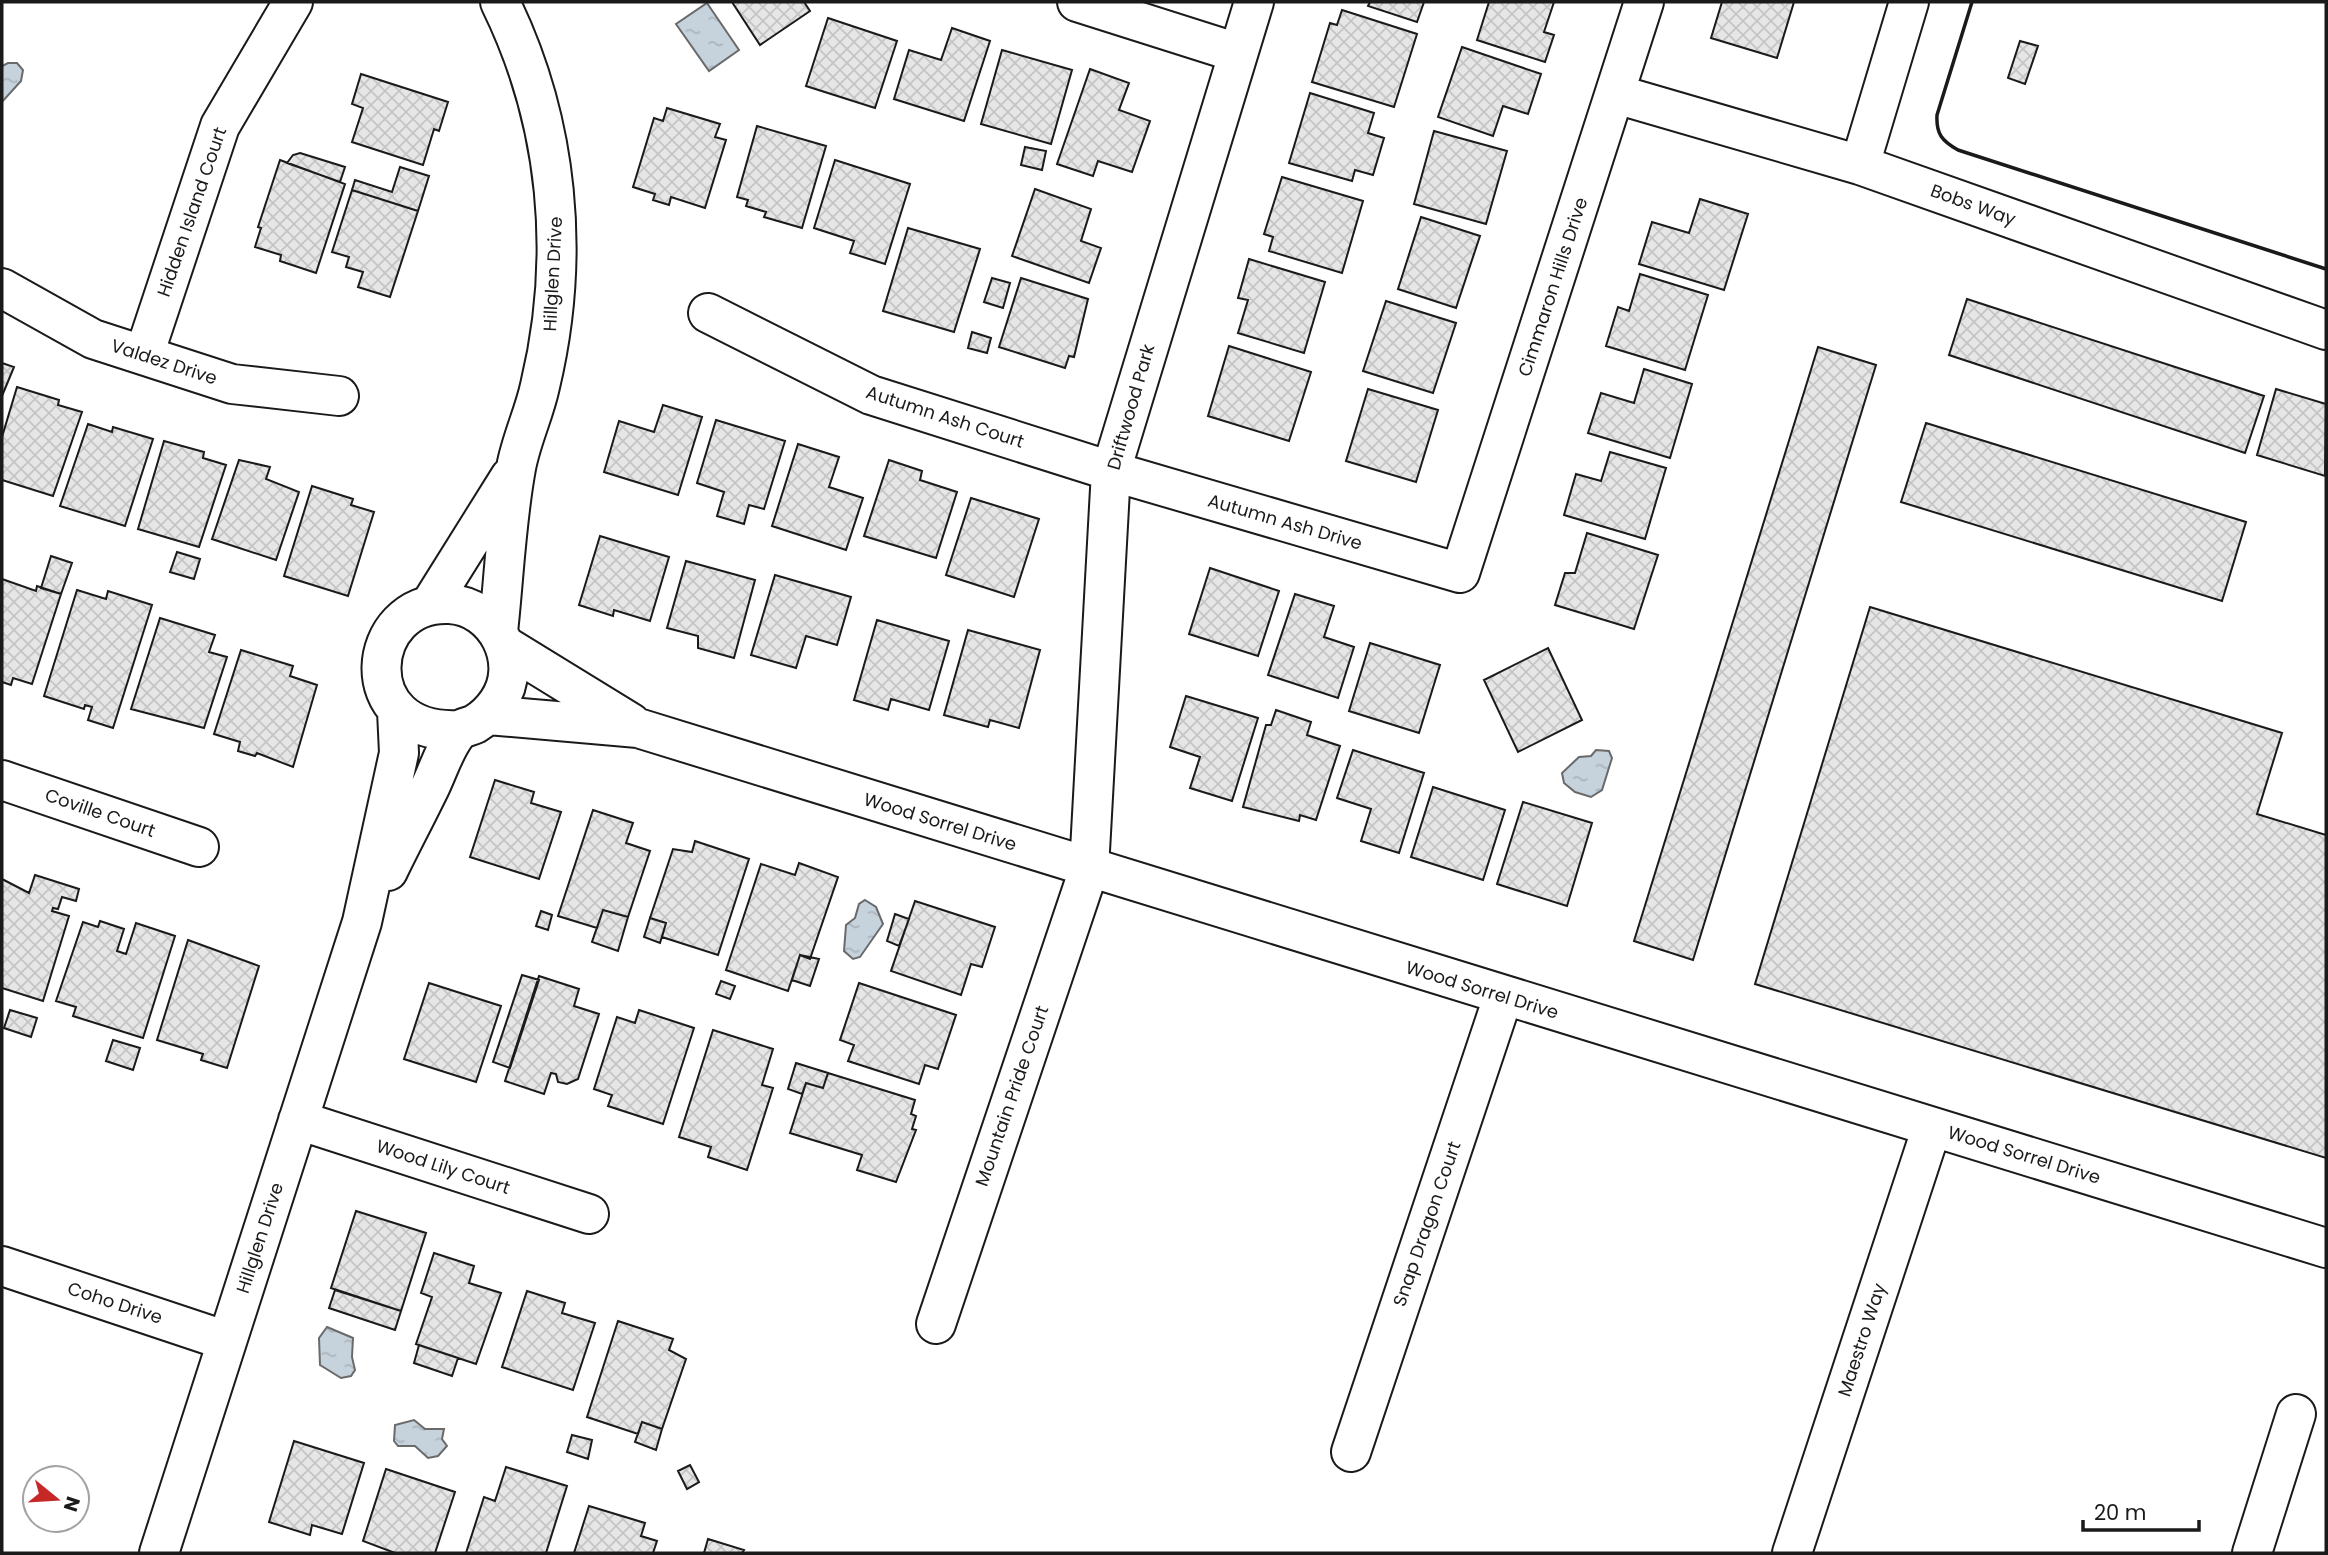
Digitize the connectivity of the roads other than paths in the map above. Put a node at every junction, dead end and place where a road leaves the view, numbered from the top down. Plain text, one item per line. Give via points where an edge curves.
1 (293, 2) edge
2 (500, 2) edge
3 (1077, 2) edge
4 (1254, 2) edge
5 (1644, 2) edge
6 (1909, 2) edge
7 (1238, 53) junction
8 (1616, 94) junction
9 (1860, 165) junction
10 (2, 288) edge
11 (708, 313) dead end
12 (2326, 330) edge
13 (144, 355) junction
14 (340, 396) dead end
15 (516, 467) junction
16 (1111, 471) junction
17 (1460, 573) joint
18 (430, 606) junction
19 (501, 638) junction
20 (397, 711) junction
21 (473, 722) junction
22 (638, 728) junction
23 (2, 780) edge
24 (199, 847) dead end
25 (1089, 869) junction
26 (362, 922) junction
27 (1503, 997) junction
28 (298, 1120) junction
29 (1932, 1127) junction
30 (589, 1214) dead end
31 (2326, 1248) edge
32 (2, 1266) edge
33 (936, 1324) dead end
34 (227, 1340) junction
35 (2297, 1414) dead end
36 (1351, 1452) dead end
37 (159, 1553) edge
38 (1792, 1553) edge
39 (2252, 1553) edge

1 - 13 street, Hidden Island Court via 220,126
2 - 15 street, Hillglen Drive via 532,84 551,157 559,232 554,315 540,387
3 - 7 street
4 - 7 street, Driftwood Park
5 - 8 street, Cimmaron Hills Drive
6 - 9 street
7 - 16 street, Driftwood Park
8 - 9 street, Bobs Way
8 - 17 street, Cimmaron Hills Drive
9 - 12 street, Bobs Way
10 - 13 street, Valdez Drive via 93,339
11 - 16 street, Autumn Ash Court via 871,395
13 - 14 street, Valdez Drive via 232,384
15 - 18 street, Hillglen Drive
15 - 19 street, Hillglen Drive
16 - 17 street, Autumn Ash Drive
16 - 25 street, Driftwood Park
18 - 19 street via 468,608 485,618
18 - 20 street, Hillglen Drive via 413,612 387,640 382,658 384,686
19 - 21 street, Hillglen Drive via 508,663 507,682 500,700
19 - 22 street, Wood Sorrel Drive
20 - 21 street via 415,725 436,731
20 - 26 street, Hillglen Drive via 399,753
21 - 22 street, Wood Sorrel Drive
21 - 26 street, Hillglen Drive
22 - 25 street, Wood Sorrel Drive
23 - 24 street, Coville Court
25 - 27 street, Wood Sorrel Drive
25 - 33 street, Mountain Pride Court
26 - 28 street, Hillglen Drive
27 - 29 street, Wood Sorrel Drive
27 - 36 street, Snap Dragon Court
28 - 30 street, Wood Lily Court
28 - 34 street, Hillglen Drive
29 - 31 street, Wood Sorrel Drive
29 - 38 street, Maestro Way
32 - 34 street, Coho Drive
34 - 37 street, Hillglen Drive
35 - 39 street

